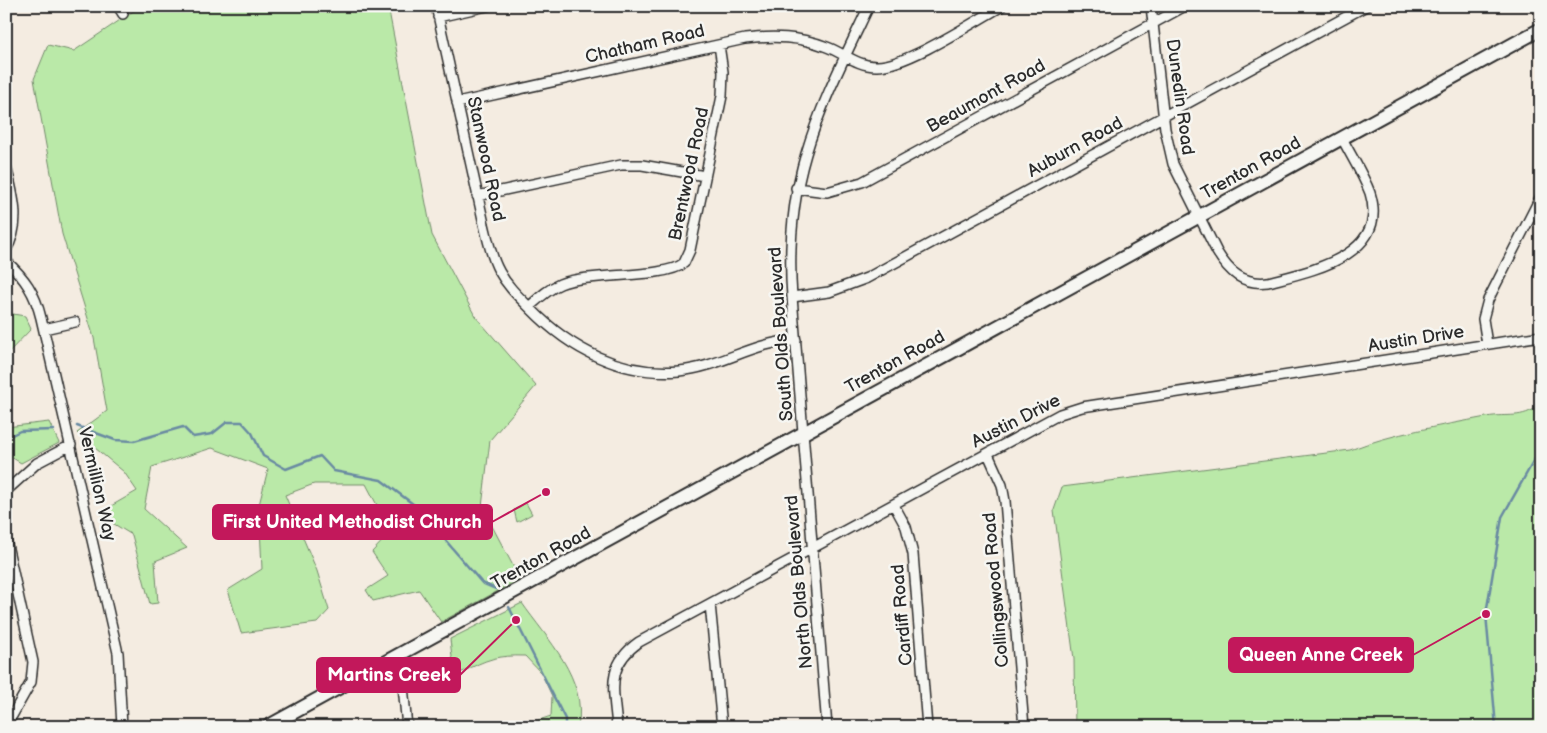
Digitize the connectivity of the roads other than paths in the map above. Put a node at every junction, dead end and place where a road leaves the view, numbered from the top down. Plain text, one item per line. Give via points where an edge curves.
1 (436, 6) edge
2 (487, 6) edge
3 (870, 6) edge
4 (1002, 6) edge
5 (1151, 6) edge
6 (1185, 6) edge
7 (1366, 6) edge
8 (438, 17) junction
9 (1153, 24) junction
10 (1541, 29) edge
11 (718, 45) junction
12 (846, 56) junction
13 (457, 102) junction
14 (1164, 117) junction
15 (1342, 138) junction
16 (7, 172) edge
17 (706, 176) junction
18 (796, 188) junction
19 (477, 196) junction
20 (1541, 196) edge
21 (1199, 216) junction
22 (6, 250) edge
23 (6, 261) edge
24 (792, 297) junction
25 (529, 308) junction
26 (75, 322) dead end
27 (44, 329) junction
28 (1541, 336) edge
29 (796, 340) junction
30 (1487, 344) junction
31 (804, 434) junction
32 (71, 445) junction
33 (988, 454) junction
34 (6, 491) edge
35 (894, 505) junction
36 (6, 540) edge
37 (813, 548) junction
38 (710, 604) junction
39 (400, 655) junction
40 (7, 720) edge
41 (17, 727) edge
42 (122, 727) edge
43 (268, 727) edge
44 (407, 727) edge
45 (617, 727) edge
46 (722, 727) edge
47 (827, 727) edge
48 (927, 727) edge
49 (1024, 727) edge

1 - 8 street, Stanwood Road
2 - 8 street
3 - 12 street, South Olds Boulevard
4 - 12 street, Chatham Road via 892,64 868,65
5 - 9 street, Dunedin Road
6 - 9 street, Beaumont Road
7 - 14 street, Auburn Road
8 - 13 street, Stanwood Road
9 - 14 street, Dunedin Road
9 - 18 street, Beaumont Road via 862,182 827,192
10 - 15 main road, Trenton Road
11 - 12 street, Chatham Road via 745,39 790,37 810,41
11 - 13 street, Chatham Road
11 - 17 street, Brentwood Road via 724,82
12 - 18 street, South Olds Boulevard via 809,138
13 - 19 street, Stanwood Road
14 - 21 street, Dunedin Road via 1173,164
14 - 24 street, Auburn Road via 867,278 829,292
15 - 21 main road, Trenton Road
15 - 21 street, Dunedin Road via 1365,182 1372,209 1366,236 1354,250 1337,261 1268,282 1246,281 1225,265
16 - 22 street via 16,225
17 - 19 street via 621,164
17 - 25 street, Brentwood Road via 690,250 681,265 668,270 566,282 549,289
18 - 24 street, South Olds Boulevard via 790,247
19 - 25 street, Stanwood Road via 495,263 512,290
20 - 30 street via 1488,300 1483,319
21 - 31 main road, Trenton Road
23 - 27 street, Vermillion Way via 32,289
24 - 29 street, South Olds Boulevard
25 - 29 street via 562,337 589,354 621,366 652,371 699,368 764,345
26 - 27 street
27 - 32 street, Vermillion Way
28 - 30 street, Austin Drive
29 - 31 street, South Olds Boulevard
30 - 33 street, Austin Drive via 1082,407 1060,414
31 - 37 street, North Olds Boulevard
31 - 39 main road, Trenton Road
32 - 34 street via 37,463
32 - 42 street, Vermillion Way via 118,653
33 - 35 street, Austin Drive
33 - 49 street, Collingswood Road via 1002,485 1005,501
35 - 37 street, Austin Drive
35 - 48 street, Cardiff Road via 906,527 913,554
36 - 40 street via 33,662 31,682
37 - 38 street, Austin Drive
37 - 47 street, North Olds Boulevard
38 - 45 street, Austin Drive via 627,650 617,664 614,679
38 - 46 street
39 - 43 main road, Trenton Road
39 - 44 street
40 - 41 street

